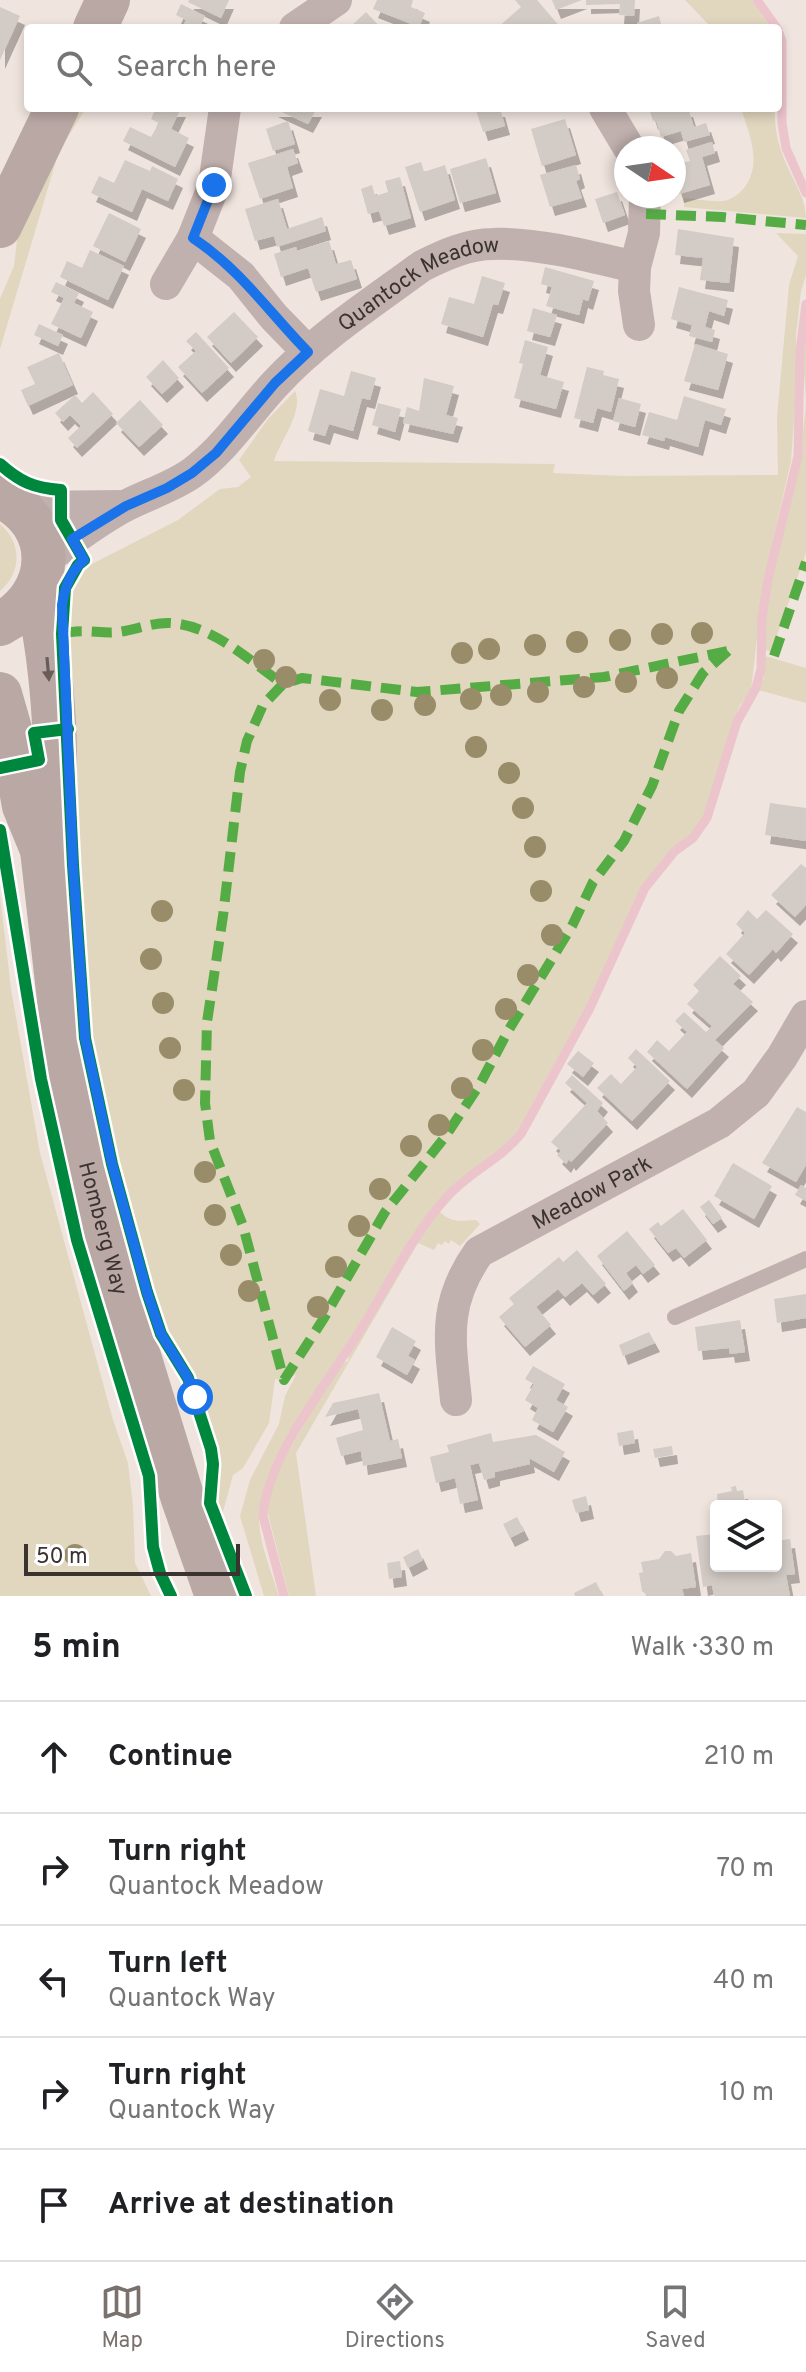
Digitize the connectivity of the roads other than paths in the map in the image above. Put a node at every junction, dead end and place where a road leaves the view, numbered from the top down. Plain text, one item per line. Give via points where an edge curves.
1 (108, 0) edge
2 (336, 0) edge
3 (97, 24) edge
4 (301, 24) edge
5 (55, 112) edge
6 (224, 112) edge
7 (607, 112) edge
8 (622, 136) edge
9 (645, 208) edge
10 (0, 226) edge
11 (193, 238) junction
12 (635, 267) junction
13 (166, 284) dead end
14 (639, 325) dead end
15 (308, 352) junction
16 (10, 501) edge
17 (126, 506) junction
18 (39, 578) junction
19 (0, 624) edge
20 (0, 694) edge
21 (42, 850) junction
22 (806, 1016) edge
23 (806, 1259) edge
24 (675, 1317) dead end
25 (456, 1400) dead end
26 (217, 1596) edge

1 - 3 main road
2 - 4 street
5 - 10 main road
6 - 11 street via 214,185
7 - 8 street
9 - 12 street
11 - 13 street
11 - 15 street via 241,276
12 - 14 street
12 - 15 street, Quantock Meadow via 514,244 472,246 422,266
15 - 17 street, Quantock Meadow via 216,453 167,488
16 - 17 street, Quantock Meadow
16 - 18 main road, Homberg Way via 39,530
17 - 18 street, Quantock Meadow via 72,539
18 - 19 main road via 26,607
18 -> 21 main road, Homberg Way via 55,779
20 - 21 main road, Homberg Way via 24,806
21 - 26 main road, Homberg Way via 63,1035 87,1164 131,1330
22 - 25 street, Meadow Park via 756,1093 719,1123 479,1252 455,1293 450,1349
23 - 24 lane

